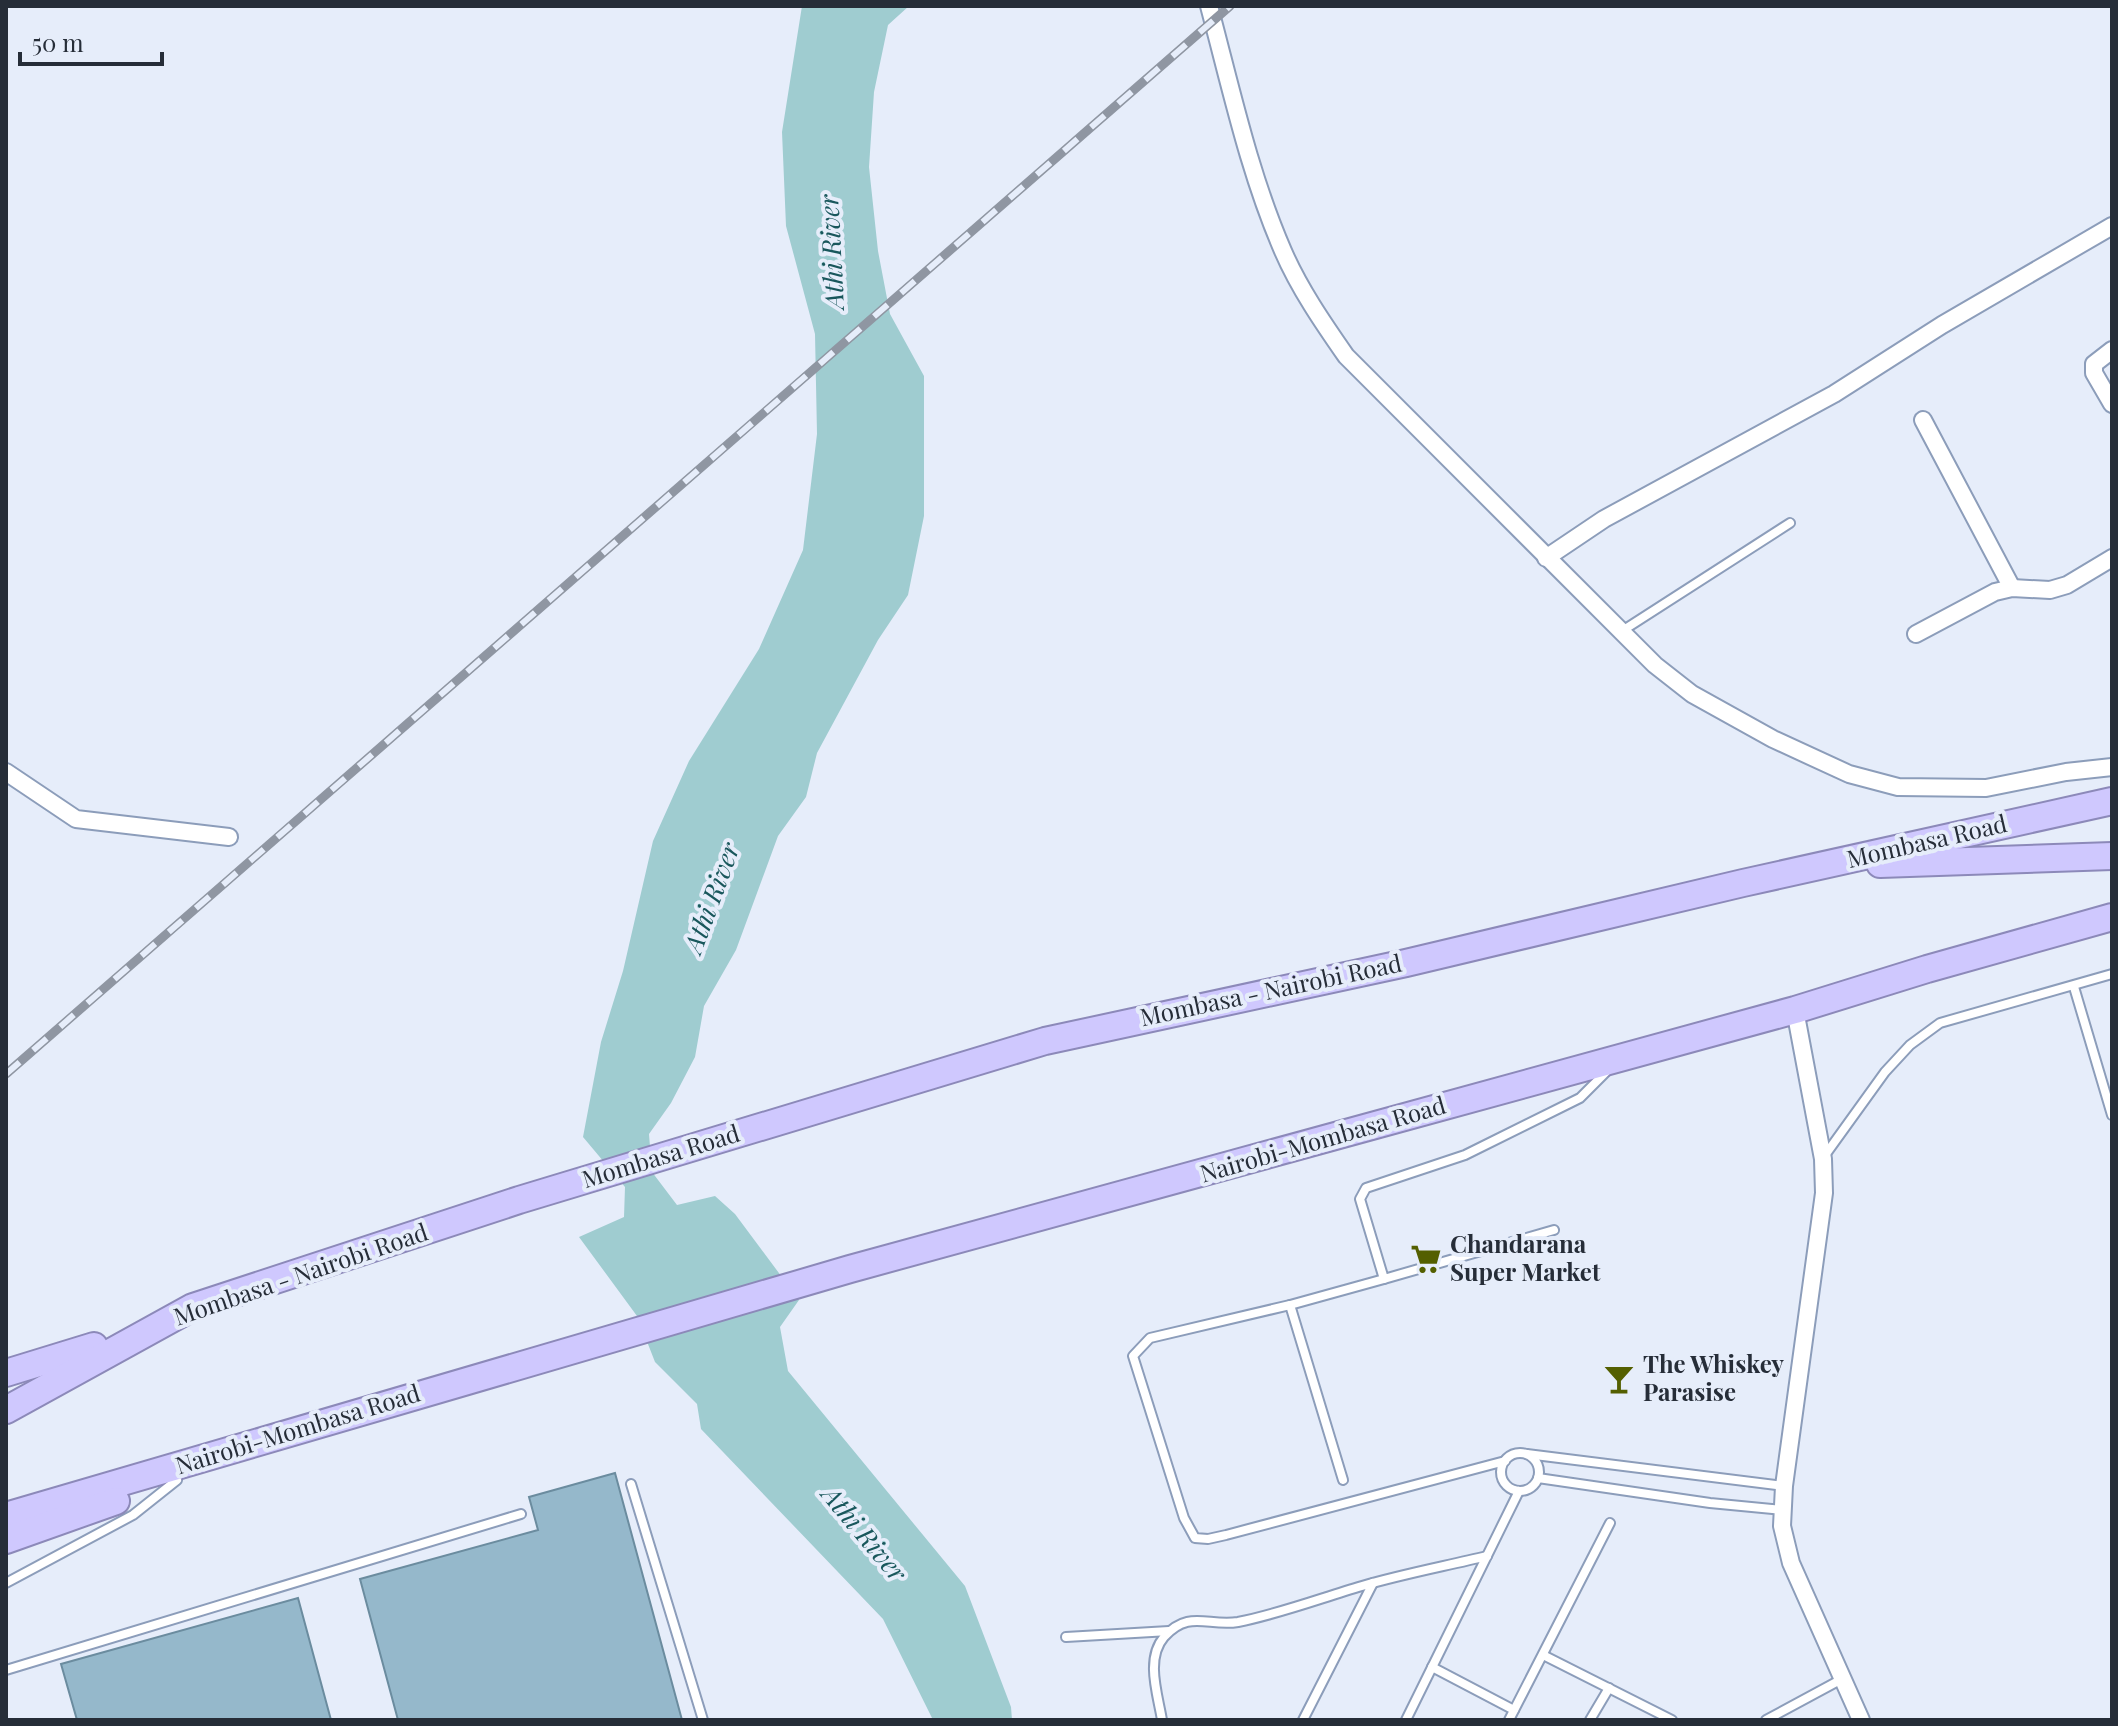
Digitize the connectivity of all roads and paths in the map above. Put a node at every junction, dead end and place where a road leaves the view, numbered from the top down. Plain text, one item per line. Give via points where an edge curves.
1 (1209, 6) edge
2 (2112, 226) edge
3 (2112, 350) edge
4 (2112, 404) edge
5 (1923, 420) dead end
6 (1790, 523) dead end
7 (1546, 558) junction
8 (2112, 558) edge
9 (2012, 588) junction
10 (1621, 632) junction
11 (1916, 634) dead end
12 (2112, 767) edge
13 (6, 772) edge
14 (2112, 801) edge
15 (229, 837) dead end
16 (2112, 856) edge
17 (1813, 867) junction
18 (1743, 883) joint
19 (2112, 917) edge
20 (2112, 974) edge
21 (2074, 987) junction
22 (1795, 1010) junction
23 (1623, 1056) junction
24 (803, 1114) joint
25 (2112, 1115) edge
26 (1823, 1159) junction
27 (519, 1200) joint
28 (1554, 1230) dead end
29 (1384, 1279) junction
30 (1290, 1305) junction
31 (152, 1328) junction
32 (6, 1373) edge
33 (6, 1410) edge
34 (263, 1441) junction
35 (1527, 1454) junction
36 (1505, 1461) junction
37 (1538, 1478) junction
38 (177, 1480) junction
39 (1343, 1480) dead end
40 (631, 1484) dead end
41 (1784, 1486) junction
42 (1519, 1491) junction
43 (1783, 1510) junction
44 (521, 1514) dead end
45 (6, 1516) edge
46 (1610, 1523) dead end
47 (6, 1540) edge
48 (1487, 1556) junction
49 (6, 1583) edge
50 (1373, 1583) junction
51 (1170, 1631) junction
52 (1066, 1637) dead end
53 (1543, 1655) junction
54 (1432, 1667) junction
55 (6, 1670) edge
56 (1842, 1679) junction
57 (1609, 1688) junction
58 (1514, 1710) junction
59 (1781, 1716) edge
60 (703, 1720) edge
61 (1162, 1720) edge
62 (1303, 1720) edge
63 (1406, 1720) edge
64 (1509, 1720) edge
65 (1590, 1720) edge
66 (1672, 1720) edge
67 (1766, 1720) edge
68 (1861, 1720) edge

1 - 7 street via 1252,168 1284,253 1324,325 1346,356
2 - 7 street via 1834,394 1604,519
3 - 4 street via 2094,364
5 - 9 street
6 - 10 lane
7 - 10 street
8 - 9 street via 2058,587
9 - 11 street
10 - 12 street via 1692,694 1849,774 1898,787 1986,788
13 - 15 street via 76,819
14 - 17 highway, Mombasa Road
16 - 17 highway
17 - 18 highway, Mombasa Road
18 - 24 highway, Mombasa - Nairobi Road via 1045,1041
19 - 22 highway
20 - 21 lane
21 - 25 lane
21 - 26 lane via 1940,1023 1885,1072
22 - 23 highway, Nairobi-Mombasa Road
22 - 26 street
23 - 29 lane via 1580,1098 1465,1155 1366,1188 1360,1199
23 - 34 highway, Nairobi-Mombasa Road via 850,1269
24 - 27 highway, Mombasa Road
26 - 41 street via 1824,1193
27 - 31 highway, Mombasa - Nairobi Road via 193,1307
28 - 29 lane
29 - 30 lane
30 - 36 lane via 1150,1338 1133,1356 1195,1538 1226,1535
30 - 39 lane
31 - 32 highway
31 - 33 highway, Mombasa - Nairobi Road
34 - 38 highway
34 - 45 highway, Nairobi-Mombasa Road
35 - 36 lane
35 - 37 lane via 1539,1468
35 - 41 lane
36 - 42 lane via 1501,1477
37 - 42 lane via 1528,1490
37 - 43 lane
38 - 47 highway
38 - 49 lane via 133,1515
40 - 60 lane
41 - 43 street
42 - 48 lane
43 - 56 street via 1791,1563
44 - 55 lane
46 - 53 lane
48 - 50 lane
48 - 54 lane
50 - 51 lane via 1236,1622 1191,1619
50 - 62 lane
51 - 52 lane
51 - 61 lane via 1156,1648 1153,1669
53 - 57 lane
53 - 58 lane
54 - 58 lane
54 - 63 lane
56 - 59 lane
56 - 68 street
57 - 65 lane
57 - 66 lane
58 - 64 lane
59 - 67 lane

